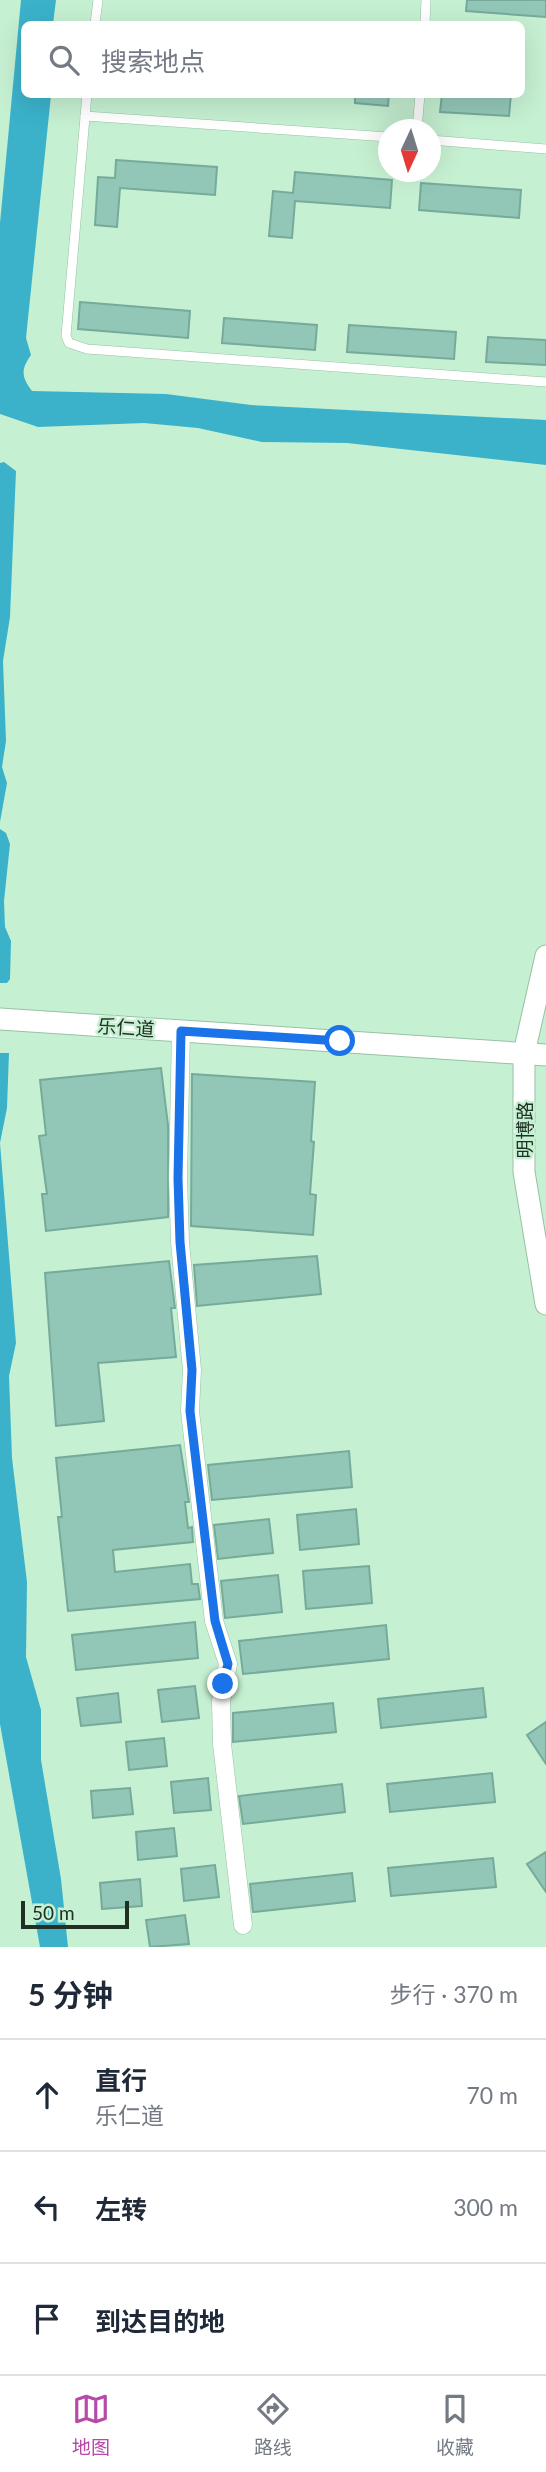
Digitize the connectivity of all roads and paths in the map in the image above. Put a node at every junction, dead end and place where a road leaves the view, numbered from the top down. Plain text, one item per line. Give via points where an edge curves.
1 (98, 0) edge
2 (426, 0) edge
3 (96, 21) edge
4 (425, 21) edge
5 (87, 98) edge
6 (420, 98) edge
7 (85, 116) junction
8 (418, 119) edge
9 (378, 136) edge
10 (441, 141) edge
11 (546, 149) edge
12 (546, 382) edge
13 (546, 956) edge
14 (0, 1019) edge
15 (181, 1031) junction
16 (524, 1053) junction
17 (546, 1055) edge
18 (543, 1262) edge
19 (546, 1304) edge
20 (243, 1925) dead end

1 - 3 lane
2 - 4 lane
5 - 7 lane
6 - 8 lane
7 - 9 lane
7 - 12 lane via 69,343
10 - 11 lane
13 - 16 street, 明博路
14 - 15 street, 乐仁道
15 - 16 street, 乐仁道
15 - 20 street via 178,1191 192,1370 190,1411 215,1621 228,1664 220,1701 222,1744
16 - 17 street, 乐仁道
16 - 18 street, 明博路 via 524,1172
18 - 19 street, 明博路

